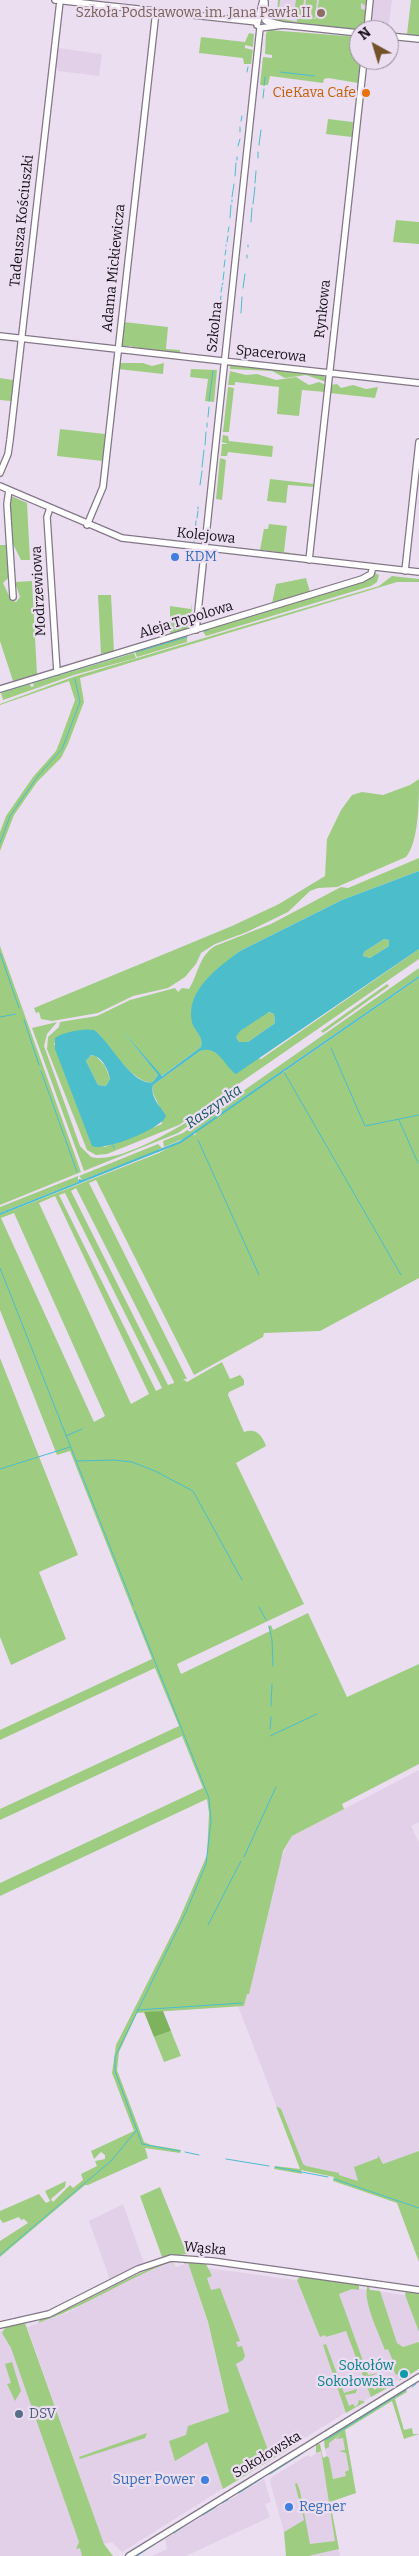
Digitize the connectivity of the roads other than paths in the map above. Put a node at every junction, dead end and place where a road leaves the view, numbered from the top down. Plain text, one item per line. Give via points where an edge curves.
1 (54, 0) edge
2 (60, 0) edge
3 (264, 0) edge
4 (370, 0) edge
5 (156, 11) junction
6 (368, 20) edge
7 (262, 23) junction
8 (349, 32) edge
9 (399, 37) edge
10 (419, 39) edge
11 (363, 70) edge
12 (0, 336) edge
13 (21, 339) junction
14 (118, 350) junction
15 (224, 361) junction
16 (329, 373) junction
17 (419, 383) edge
18 (419, 442) edge
19 (0, 473) edge
20 (0, 486) edge
21 (9, 490) junction
22 (50, 508) junction
23 (87, 524) junction
24 (204, 548) junction
25 (309, 560) junction
26 (373, 567) junction
27 (405, 571) junction
28 (419, 572) edge
29 (13, 597) dead end
30 (196, 630) junction
31 (57, 672) junction
32 (0, 689) edge
33 (419, 2290) edge
34 (0, 2325) edge
35 (419, 2377) edge
36 (129, 2556) edge

1 - 2 street
2 - 5 street
2 - 13 street, Tadeusza Kościuszki
3 - 7 street, Szkolna
4 - 6 street
5 - 7 street
5 - 14 street, Adama Mickiewicza
7 - 8 street
7 - 15 street, Szkolna
9 - 10 street
11 - 16 street, Rynkowa
12 - 13 street, Spacerowa
13 - 14 street, Spacerowa
13 - 19 street, Tadeusza Kościuszki via 8,451
14 - 15 street, Spacerowa
14 - 23 street, Adama Mickiewicza via 102,490
15 - 16 street, Spacerowa
15 - 24 street, Szkolna
16 - 17 street, Spacerowa
16 - 25 street, Rynkowa
18 - 27 street
20 - 21 street, Kolejowa
21 - 22 street, Kolejowa
21 - 29 street via 7,504
22 - 23 street, Kolejowa
22 - 31 street, Modrzewiowa via 48,526
23 - 24 street, Kolejowa via 122,538
24 - 25 street, Kolejowa
24 - 30 street, Szkolna
25 - 26 street, Kolejowa
26 - 27 street, Kolejowa
26 - 30 street, Aleja Topolowa via 366,577
27 - 28 street, Kolejowa
30 - 31 street, Aleja Topolowa
31 - 32 street, Aleja Topolowa
33 - 34 street, Wąska via 171,2258 138,2269 49,2314
35 - 36 street, Sokołowska

